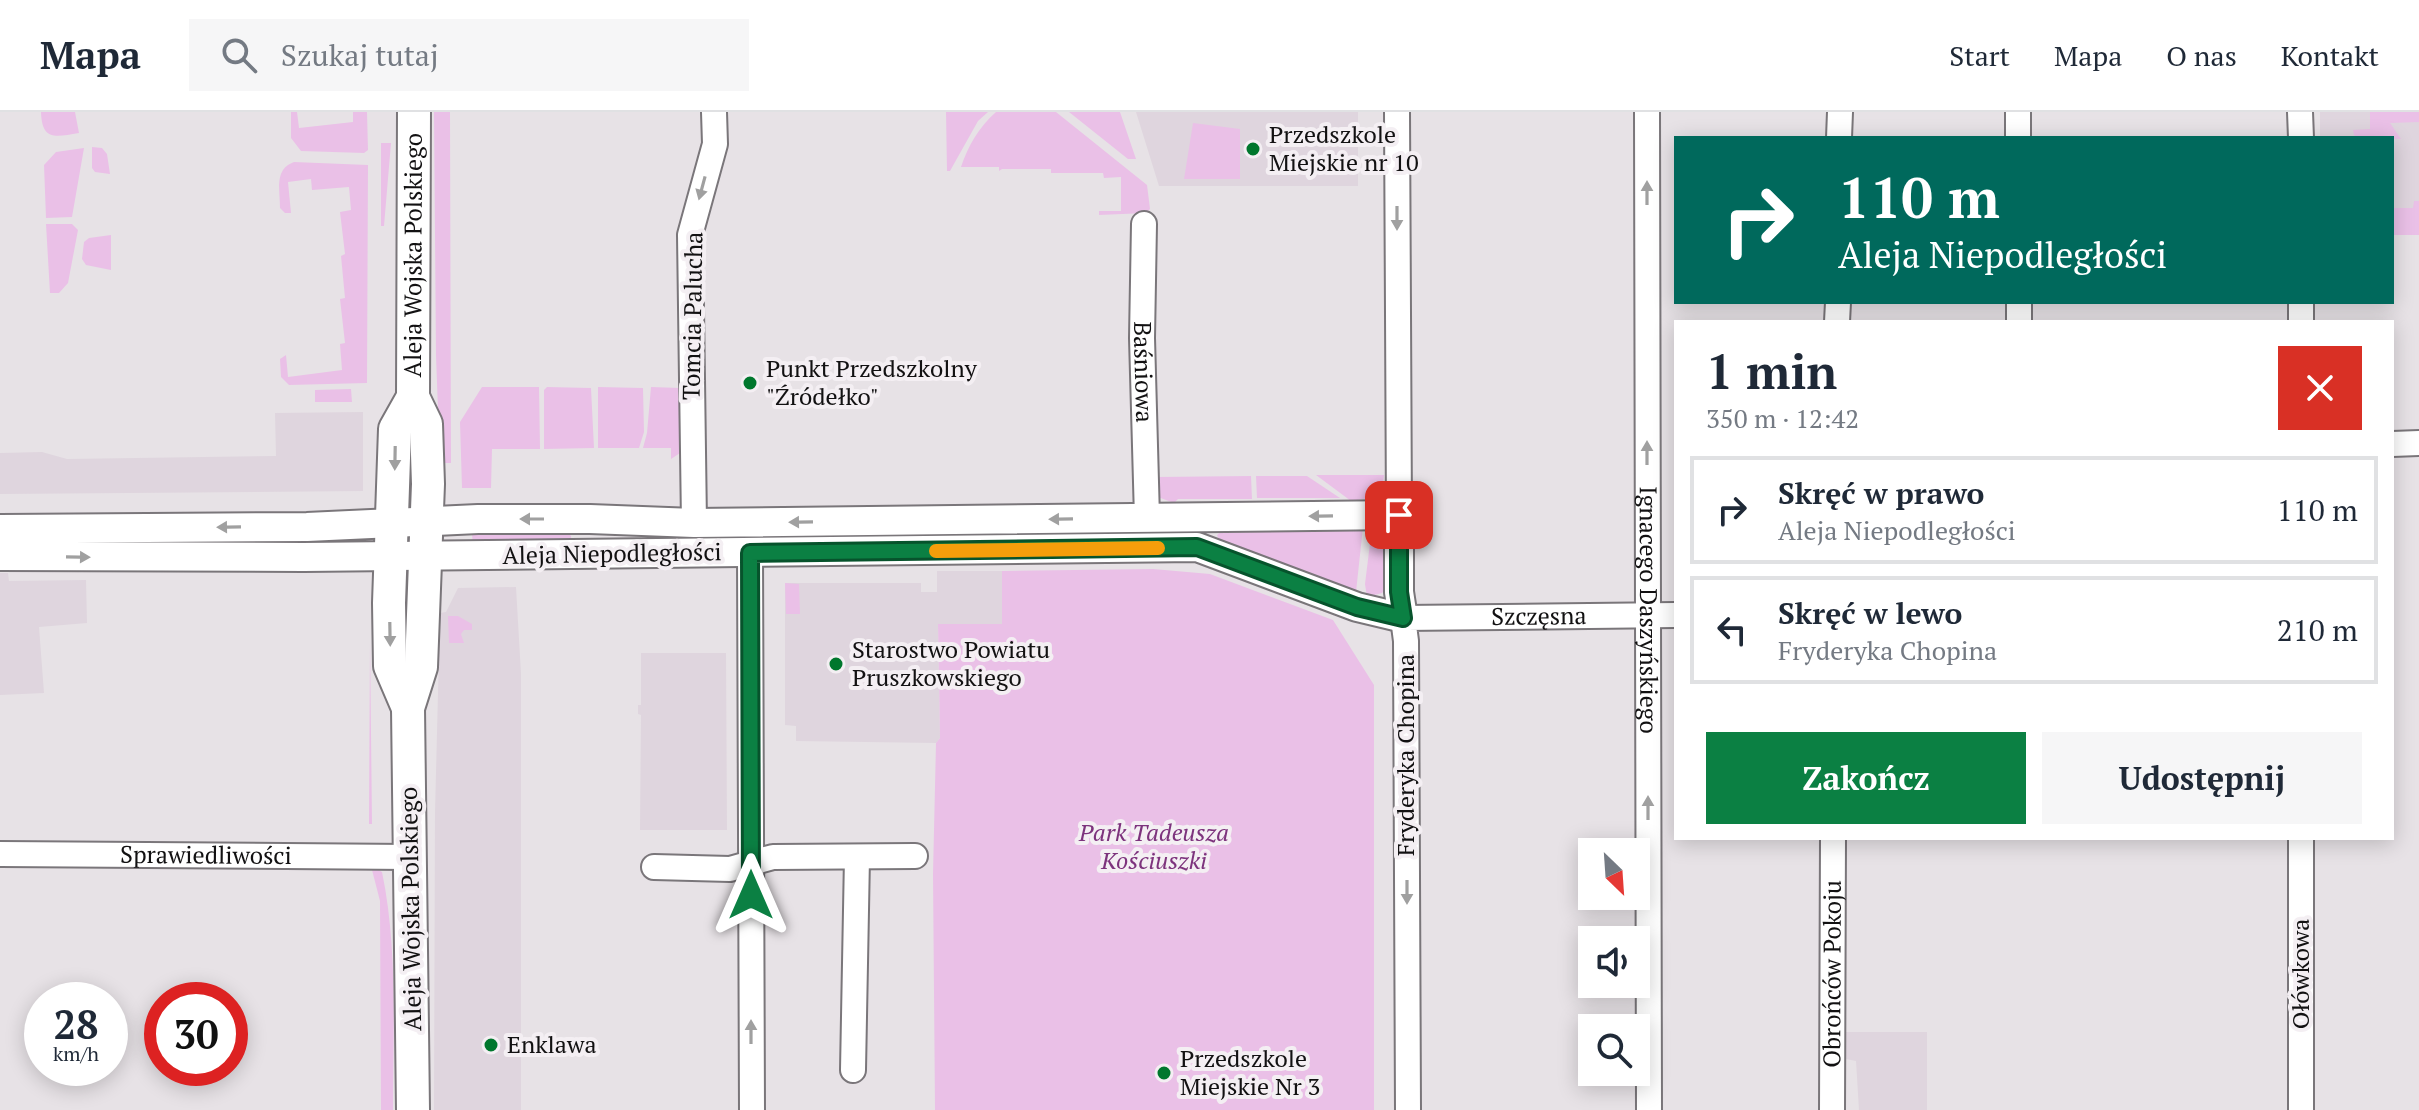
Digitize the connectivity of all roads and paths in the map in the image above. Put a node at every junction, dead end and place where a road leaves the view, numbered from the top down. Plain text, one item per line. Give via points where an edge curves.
1 (414, 112) edge
2 (714, 112) edge
3 (1397, 112) edge
4 (1647, 112) edge
5 (1840, 112) edge
6 (2018, 112) edge
7 (2300, 112) edge
8 (1839, 136) edge
9 (2018, 136) edge
10 (2301, 136) edge
11 (1144, 224) dead end
12 (413, 397) junction
13 (2419, 443) edge
14 (2394, 444) edge
15 (1399, 515) junction
16 (1198, 517) junction
17 (1147, 518) junction
18 (590, 519) junction
19 (426, 522) junction
20 (694, 523) junction
21 (392, 524) junction
22 (0, 529) edge
23 (1197, 547) junction
24 (750, 553) junction
25 (588, 554) junction
26 (425, 555) junction
27 (0, 556) edge
28 (391, 556) junction
29 (1648, 615) junction
30 (1674, 615) edge
31 (1403, 618) junction
32 (408, 708) junction
33 (1833, 840) edge
34 (2301, 840) edge
35 (0, 854) edge
36 (915, 856) dead end
37 (410, 857) junction
38 (857, 857) junction
39 (751, 863) junction
40 (654, 867) dead end
41 (853, 1070) dead end
42 (413, 1110) edge
43 (752, 1110) edge
44 (1408, 1110) edge
45 (1649, 1110) edge
46 (1832, 1110) edge
47 (2301, 1110) edge

1 - 12 main road, Aleja Wojska Polskiego
2 -> 20 street, Tomcia Palucha via 715,144 690,235
3 -> 15 street, Fryderyka Chopina
29 -> 4 street, Ignacego Daszyńskiego
5 - 8 street
6 - 9 street
7 - 10 street
11 - 17 street, Baśniowa
12 - 19 main road, Aleja Wojska Polskiego via 426,424
12 -> 21 main road, Aleja Wojska Polskiego via 395,429
13 - 14 street
15 -> 16 street, Aleja Niepodległości
15 - 31 street, Fryderyka Chopina
16 - 17 street, Aleja Niepodległości
16 - 23 street
17 -> 20 street, Aleja Niepodległości
18 -> 19 street, Aleja Niepodległości
18 - 20 street, Aleja Niepodległości
18 - 25 street
19 - 21 street, Aleja Niepodległości
19 - 26 main road, Aleja Wojska Polskiego
21 -> 22 street, Aleja Niepodległości
21 - 28 main road, Aleja Wojska Polskiego
23 - 24 street, Aleja Niepodległości
23 - 31 street, Aleja Niepodległości via 1357,607
24 - 25 street, Aleja Niepodległości
24 - 39 street
25 - 26 street, Aleja Niepodległości
26 - 28 street, Aleja Niepodległości
26 - 32 main road, Aleja Wojska Polskiego via 421,667
27 -> 28 street, Aleja Niepodległości
28 -> 32 main road, Aleja Wojska Polskiego via 390,666
29 - 30 street, Szczęsna
29 - 31 street, Szczęsna
45 -> 29 street, Ignacego Daszyńskiego
31 -> 44 street, Fryderyka Chopina
32 - 37 main road, Aleja Wojska Polskiego
33 - 46 street, Obrońców Pokoju
34 - 47 street, Ołówkowa
35 - 37 street, Sprawiedliwości
36 - 38 street
37 - 42 main road, Aleja Wojska Polskiego
38 - 39 street via 773,857
38 - 41 street
39 - 40 street via 730,869
43 -> 39 street

